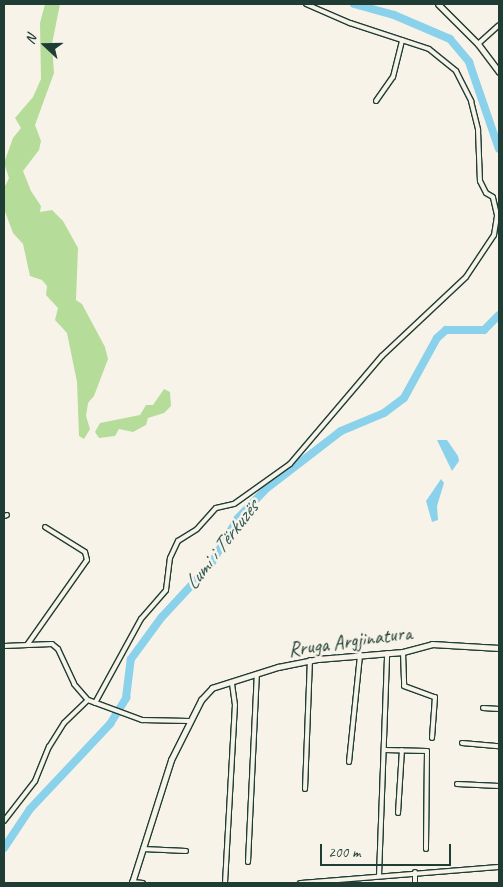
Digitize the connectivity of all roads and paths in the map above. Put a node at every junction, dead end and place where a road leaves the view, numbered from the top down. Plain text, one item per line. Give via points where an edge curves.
1 (306, 4) edge
2 (438, 4) edge
3 (499, 25) edge
4 (402, 40) junction
5 (478, 44) junction
6 (499, 72) edge
7 (376, 101) dead end
8 (499, 194) edge
9 (493, 197) junction
10 (45, 527) dead end
11 (27, 645) junction
12 (4, 646) edge
13 (499, 648) edge
14 (404, 652) junction
15 (387, 653) junction
16 (360, 655) junction
17 (310, 660) junction
18 (257, 674) junction
19 (232, 683) junction
20 (88, 700) junction
21 (95, 703) junction
22 (483, 708) dead end
23 (499, 709) edge
24 (189, 721) junction
25 (432, 738) dead end
26 (462, 743) dead end
27 (499, 746) edge
28 (385, 750) junction
29 (402, 750) junction
30 (349, 762) dead end
31 (457, 784) dead end
32 (499, 786) edge
33 (305, 789) dead end
34 (398, 813) dead end
35 (4, 821) edge
36 (143, 849) junction
37 (426, 849) dead end
38 (186, 851) dead end
39 (248, 862) dead end
40 (499, 867) edge
41 (415, 872) junction
42 (378, 876) junction
43 (132, 882) edge
44 (143, 883) edge
45 (225, 883) edge
46 (300, 883) edge
47 (415, 883) edge

1 - 4 street
2 - 5 main road
3 - 5 street
4 - 7 street via 393,77
4 - 9 street via 437,54 462,78 478,130 480,181 486,194
5 - 6 main road
8 - 9 street
9 - 21 street via 497,215 494,235 466,277 382,356 290,464 238,502 216,508 197,529 178,541 170,558 166,590 141,619
10 - 11 street via 84,552 87,560
11 - 12 street
11 - 20 street via 48,642 55,646 74,684
13 - 14 street, Rruga Argjinatura via 441,644
14 - 15 street, Rruga Argjinatura
14 - 25 street via 404,686 435,697
15 - 16 street, Rruga Argjinatura
15 - 28 street
16 - 17 street, Rruga Argjinatura
16 - 30 street
17 - 18 street, Rruga Argjinatura
17 - 33 street
18 - 19 street, Rruga Argjinatura
18 - 39 street
19 - 24 street, Rruga Argjinatura via 208,691
19 - 45 street via 235,705
20 - 21 street
20 - 35 street via 64,724 49,747 35,781
21 - 24 street via 142,720
22 - 23 street
24 - 36 street, Rruga Argjinatura via 171,760
26 - 27 street
28 - 29 street
28 - 42 street
29 - 34 street
29 - 37 street via 422,750 427,754
31 - 32 street
36 - 38 street
36 - 43 street, Rruga Argjinatura
40 - 41 street
41 - 42 street
41 - 47 street
42 - 46 street
43 - 44 street

